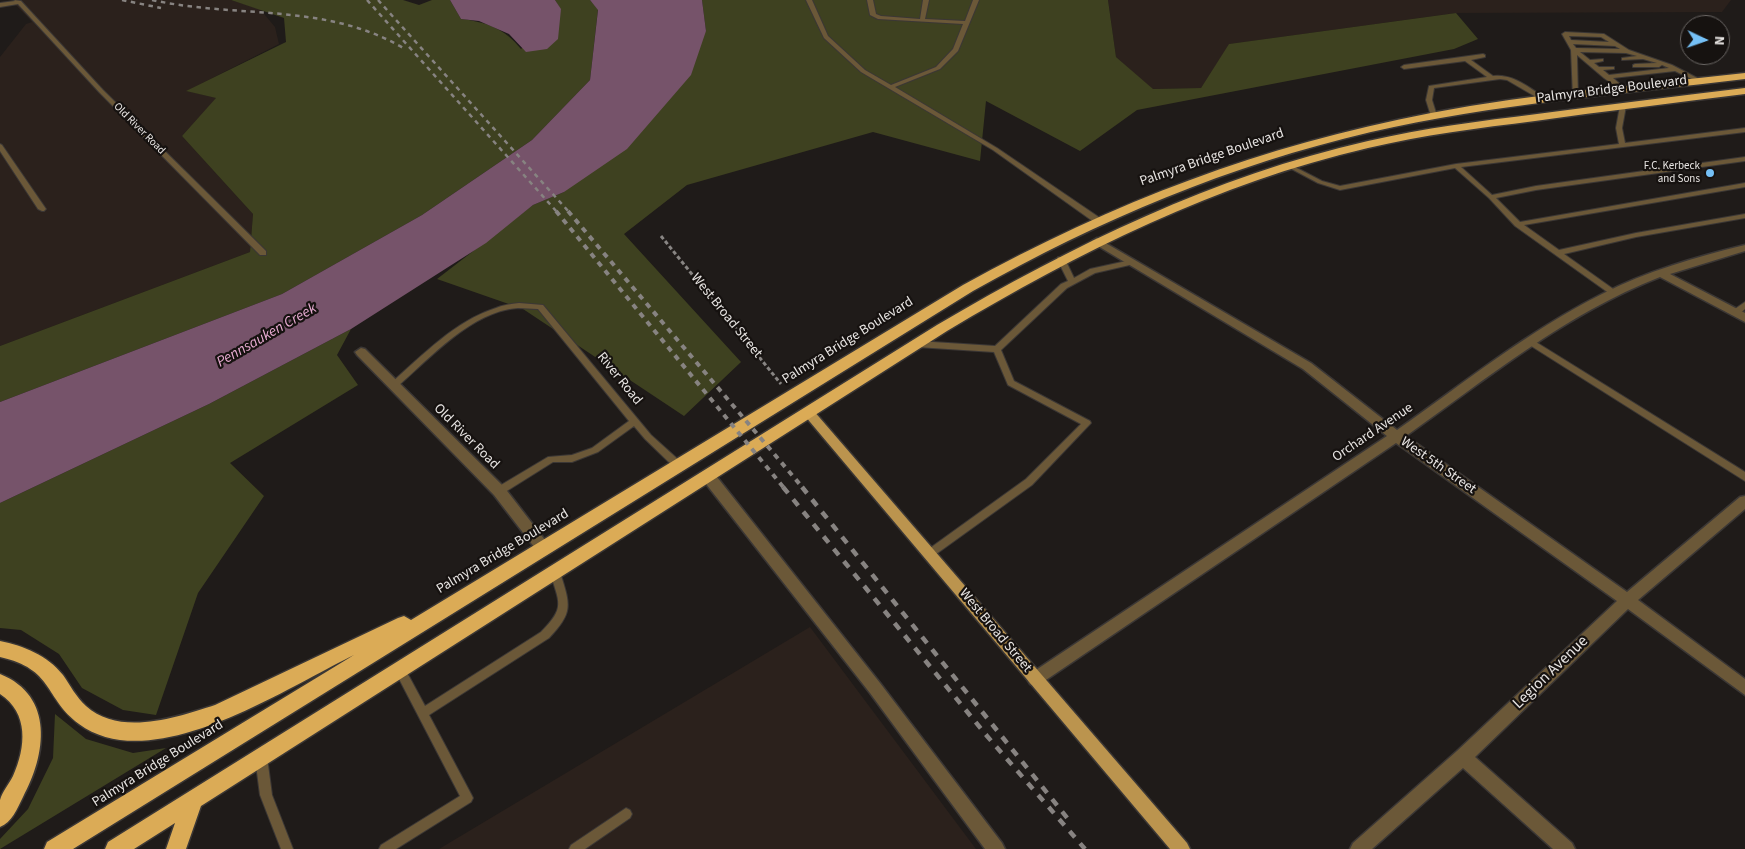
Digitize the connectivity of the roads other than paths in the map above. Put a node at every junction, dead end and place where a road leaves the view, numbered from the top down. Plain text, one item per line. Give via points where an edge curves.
1 (809, 0) edge
2 (870, 0) edge
3 (926, 0) edge
4 (976, 0) edge
5 (18, 1) edge
6 (0, 5) edge
7 (922, 21) junction
8 (966, 23) junction
9 (1569, 42) junction
10 (1615, 44) junction
11 (1574, 50) junction
12 (1627, 51) junction
13 (1483, 56) dead end
14 (1466, 58) junction
15 (1644, 58) junction
16 (1624, 59) dead end
17 (1602, 60) dead end
18 (1588, 62) junction
19 (1664, 64) junction
20 (1635, 66) dead end
21 (1404, 67) dead end
22 (1612, 68) dead end
23 (1596, 69) junction
24 (1675, 69) junction
25 (1745, 76) edge
26 (1491, 77) junction
27 (1606, 77) junction
28 (1700, 81) junction
29 (891, 87) junction
30 (1624, 90) junction
31 (1745, 93) edge
32 (1575, 97) junction
33 (1544, 100) junction
34 (1623, 106) junction
35 (1434, 116) junction
36 (1745, 130) edge
37 (1622, 144) junction
38 (0, 146) edge
39 (1745, 159) edge
40 (1736, 160) junction
41 (1289, 166) junction
42 (1456, 166) junction
43 (1745, 166) edge
44 (1745, 186) edge
45 (1490, 197) junction
46 (42, 209) dead end
47 (1745, 216) edge
48 (1097, 220) junction
49 (1518, 224) junction
50 (1097, 241) junction
51 (1745, 248) edge
52 (263, 253) dead end
53 (1557, 253) junction
54 (1061, 260) junction
55 (1131, 262) junction
56 (1661, 273) junction
57 (1072, 282) junction
58 (1613, 293) junction
59 (1745, 305) edge
60 (1740, 316) edge
61 (1531, 342) junction
62 (916, 344) junction
63 (997, 349) junction
64 (361, 352) dead end
65 (394, 386) junction
66 (808, 412) junction
67 (635, 421) junction
68 (1396, 436) junction
69 (679, 466) junction
70 (708, 476) junction
71 (1745, 477) edge
72 (499, 491) junction
73 (1745, 501) edge
74 (543, 548) junction
75 (929, 554) junction
76 (555, 572) junction
77 (469, 593) junction
78 (1627, 600) junction
79 (0, 649) edge
80 (400, 670) junction
81 (1035, 679) junction
82 (0, 682) edge
83 (1745, 688) edge
84 (423, 714) junction
85 (261, 757) junction
86 (1463, 757) junction
87 (193, 800) junction
88 (626, 814) dead end
89 (0, 817) edge
90 (54, 849) edge
91 (115, 849) edge
92 (176, 849) edge
93 (288, 849) edge
94 (385, 849) edge
95 (575, 849) edge
96 (996, 849) edge
97 (1181, 849) edge
98 (1359, 849) edge
99 (1566, 849) edge

1 - 29 lane via 826,37 863,71
2 - 7 lane via 873,15 880,18
3 - 7 lane
4 - 8 lane
5 - 6 lane, Old River Road
5 - 52 lane, Old River Road via 101,91
7 - 8 lane
8 - 29 lane via 956,50 938,68
9 - 10 lane
9 - 10 lane via 1564,34 1602,35
9 - 11 lane
10 - 12 lane
11 - 12 lane
11 - 18 lane
11 - 32 lane
12 - 15 lane
13 - 14 lane
14 - 21 lane
14 - 26 lane
15 - 16 lane
15 - 19 lane
17 - 18 lane
18 - 23 lane
19 - 20 lane
19 - 24 lane
22 - 23 lane
23 - 27 lane
24 - 27 lane
24 - 28 lane
25 - 28 highway, Palmyra Bridge Boulevard
26 - 33 lane via 1509,79
26 - 35 lane via 1431,87 1429,100
27 - 30 lane
28 - 30 highway, Palmyra Bridge Boulevard
29 - 48 lane via 995,149
30 - 32 highway, Palmyra Bridge Boulevard
31 - 34 highway, Palmyra Bridge Boulevard
32 - 33 highway, Palmyra Bridge Boulevard
33 - 35 highway, Palmyra Bridge Boulevard
34 - 37 lane via 1619,128
34 - 41 highway, Palmyra Bridge Boulevard via 1410,136
35 - 48 highway, Palmyra Bridge Boulevard via 1314,142 1241,163 1168,189
36 - 37 lane
37 - 42 lane
38 - 46 lane
39 - 40 lane
40 - 43 lane
40 - 45 lane
41 - 42 lane via 1340,188
41 - 50 highway, Palmyra Bridge Boulevard via 1207,193
42 - 45 lane
44 - 49 lane
45 - 49 lane
47 - 53 lane
48 - 69 highway, Palmyra Bridge Boulevard via 985,278
49 - 53 lane
50 - 54 highway, Palmyra Bridge Boulevard
50 - 55 street, West 5th Street
51 - 56 street, Orchard Avenue
53 - 58 lane
54 - 57 lane
54 - 62 highway, Palmyra Bridge Boulevard
55 - 57 lane via 1093,271
55 - 68 street, West 5th Street via 1307,366
56 - 58 street, Orchard Avenue
56 - 60 street
57 - 63 lane
58 - 61 street, Orchard Avenue
59 - 60 lane
61 - 68 street, Orchard Avenue
61 - 71 lane
62 - 63 lane
62 - 66 highway, Palmyra Bridge Boulevard
63 - 75 lane via 1011,383 1087,422 1029,482
64 - 65 street, Old River Road
65 - 67 lane, River Road via 453,335 487,313 518,304 540,307
65 - 72 street, Old River Road
66 - 70 highway, Palmyra Bridge Boulevard
66 - 75 main road, West Broad Street
67 - 69 lane, River Road
67 - 72 lane via 595,450 572,458 551,459
68 - 78 street, West 5th Street
68 - 81 street, Orchard Avenue
69 - 74 highway, Palmyra Bridge Boulevard
70 - 76 highway, Palmyra Bridge Boulevard
70 - 96 street via 875,688
72 - 74 street, Old River Road
73 - 78 street, Legion Avenue
74 - 77 highway, Palmyra Bridge Boulevard
75 - 81 main road, West Broad Street
76 - 80 highway, Palmyra Bridge Boulevard
76 - 84 lane via 564,606 561,620 545,635
77 - 79 highway via 334,657 259,698 182,724 143,730 110,728 85,718 75,710 43,666 22,654
77 - 90 highway, Palmyra Bridge Boulevard
78 - 83 street, West 5th Street
78 - 86 street, Legion Avenue
80 - 84 lane
80 - 85 highway, Palmyra Bridge Boulevard
81 - 97 main road, West Broad Street
82 - 89 highway via 20,698 32,728 32,749 26,774
84 - 94 lane via 467,798
85 - 87 highway, Palmyra Bridge Boulevard
85 - 93 lane via 266,795
86 - 98 street, Legion Avenue
86 - 99 street
87 - 91 highway, Palmyra Bridge Boulevard
87 - 92 highway
88 - 95 lane

